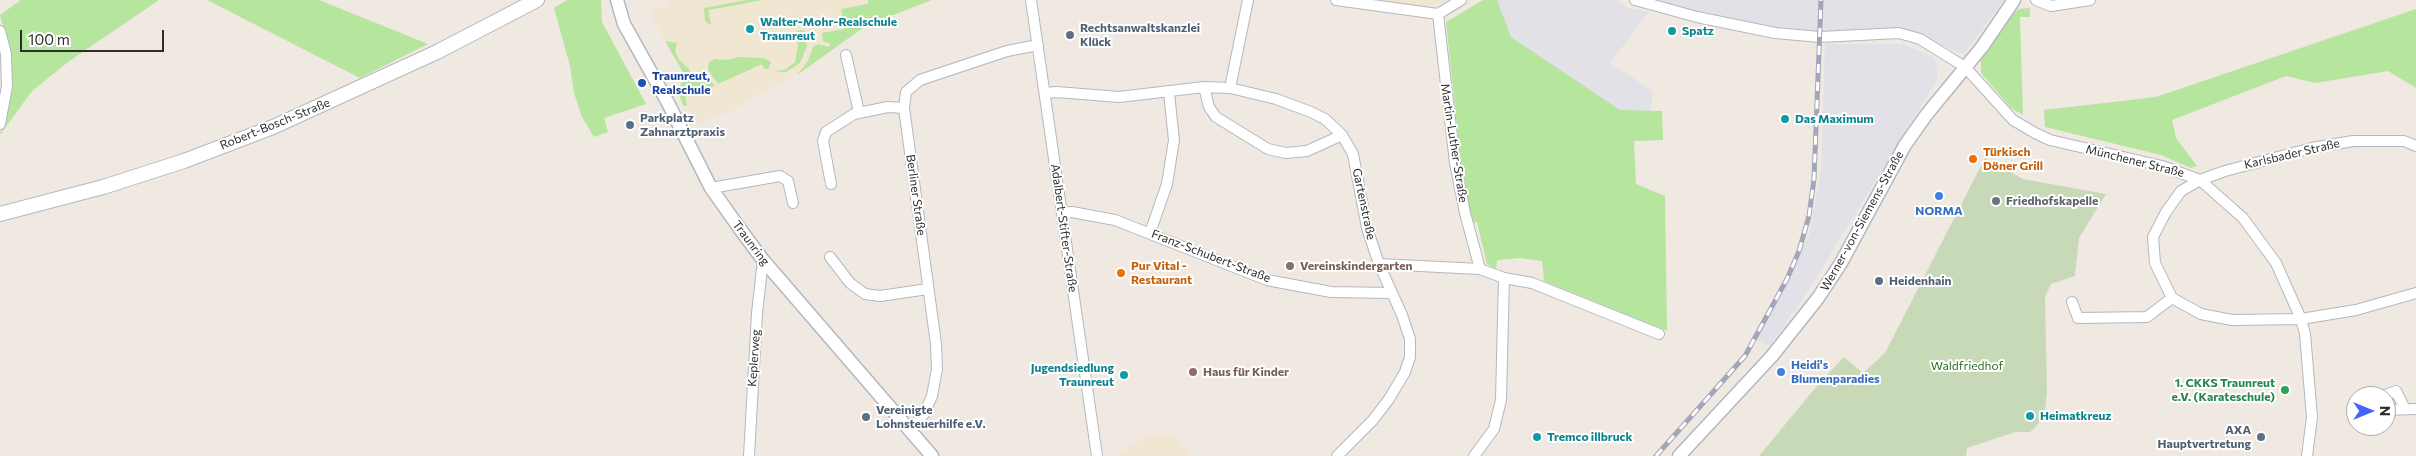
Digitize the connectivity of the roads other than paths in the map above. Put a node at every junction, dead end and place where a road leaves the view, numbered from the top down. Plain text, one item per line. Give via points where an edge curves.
1 (537, 0) edge
2 (617, 0) edge
3 (1031, 0) edge
4 (1248, 0) edge
5 (1336, 0) edge
6 (1461, 0) edge
7 (1635, 0) edge
8 (2014, 0) edge
9 (2036, 0) edge
10 (2090, 0) edge
11 (1438, 14) junction
12 (0, 31) edge
13 (1038, 45) junction
14 (846, 55) dead end
15 (1965, 67) junction
16 (1204, 87) junction
17 (1230, 88) junction
18 (1045, 93) junction
19 (1170, 93) junction
20 (904, 108) junction
21 (859, 112) junction
22 (0, 124) edge
23 (1342, 135) junction
24 (2416, 146) edge
25 (2200, 180) junction
26 (831, 184) dead end
27 (711, 188) junction
28 (793, 203) dead end
29 (1062, 213) junction
30 (0, 214) edge
31 (1150, 233) junction
32 (830, 257) dead end
33 (763, 260) junction
34 (1379, 264) junction
35 (1480, 268) junction
36 (1504, 278) junction
37 (928, 289) junction
38 (1391, 293) junction
39 (2416, 293) edge
40 (2172, 298) junction
41 (2072, 302) dead end
42 (2301, 319) junction
43 (1659, 334) dead end
44 (2396, 391) edge
45 (2396, 409) edge
46 (2405, 409) junction
47 (2416, 409) edge
48 (909, 431) junction
49 (929, 455) edge
50 (749, 456) edge
51 (1097, 456) edge
52 (1337, 456) edge
53 (1474, 456) edge
54 (1679, 456) edge
55 (2307, 456) edge

1 - 30 main road, Robert-Bosch-Straße via 438,52 273,127 103,187
2 - 27 street, Traunring via 624,24
3 - 13 street, Adalbert-Stifter-Straße
4 - 17 street
5 - 11 street
6 - 11 street
7 - 15 street, Münchener Straße via 1775,33 1820,36 1899,34 1920,39
8 - 15 street, Werner-von-Siemens-Straße
9 - 10 street via 2050,6
11 - 35 street, Martin-Luther-Straße via 1455,163
12 - 22 street via 6,54 7,86
13 - 18 street, Adalbert-Stifter-Straße
13 - 20 street, Berliner Straße via 1007,51 920,80 906,92
14 - 21 street
15 - 25 street, Münchener Straße via 2013,120 2035,133 2050,140 2162,166
15 - 54 street, Werner-von-Siemens-Straße via 1905,145 1841,263 1818,298 1772,356
16 - 17 street, Gartenstraße
16 - 19 street, Gartenstraße
16 - 23 street via 1209,107 1216,117 1268,149 1286,153 1308,151
17 - 23 street, Gartenstraße via 1276,99 1311,112 1325,119
18 - 19 street, Gartenstraße via 1119,97
18 - 29 street, Adalbert-Stifter-Straße
19 - 31 street via 1174,140 1167,184
20 - 21 street
20 - 37 street, Berliner Straße
21 - 26 street via 826,132 823,141
23 - 34 street, Gartenstraße via 1353,154 1367,228
24 - 25 street, Karlsbader Straße via 2404,141 2353,141 2253,162
25 - 40 street, Karlsbader Straße via 2181,191 2154,237 2155,263
25 - 42 street, Münchener Straße via 2243,218 2276,263
27 - 28 street via 780,176 788,181
27 - 33 street, Traunring
29 - 31 street, Franz-Schubert-Straße via 1115,220
29 - 51 street, Adalbert-Stifter-Straße
31 - 38 street, Franz-Schubert-Straße via 1266,280 1331,292
32 - 37 street via 850,283 865,294 880,296
33 - 48 street, Traunring
33 - 50 street, Keplerweg
34 - 35 street
34 - 38 street, Gartenstraße
35 - 36 street
36 - 43 street via 1532,283
36 - 53 street via 1501,400 1494,429
37 - 48 street, Berliner Straße via 936,344 936,379 924,414
38 - 52 street, Gartenstraße via 1410,339 1407,364 1390,399
39 - 42 street via 2356,310
40 - 41 street via 2147,317 2078,318
40 - 42 street via 2201,314 2232,320
42 - 55 street, Münchener Straße via 2312,417
44 - 46 street
45 - 46 street
46 - 47 street
48 - 49 street, Traunring

